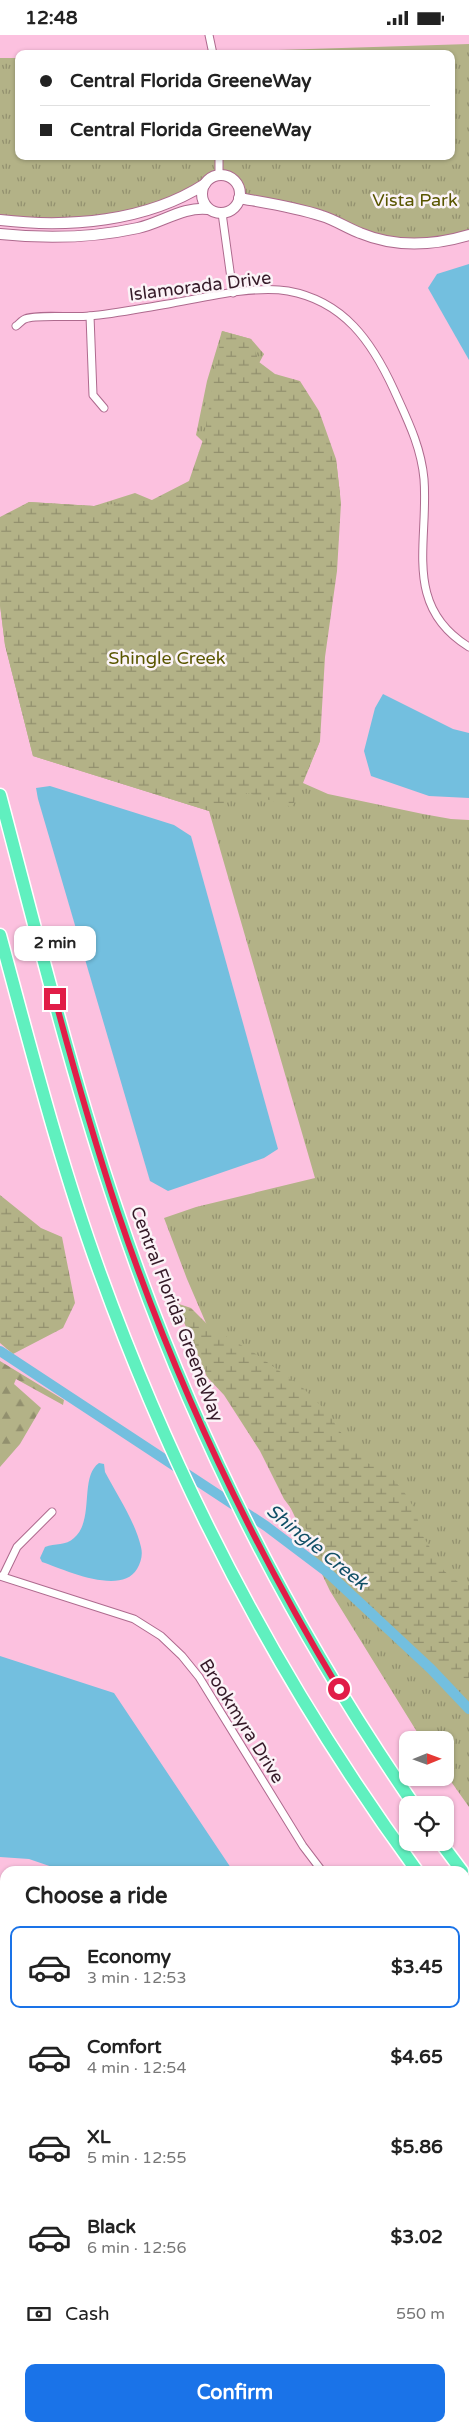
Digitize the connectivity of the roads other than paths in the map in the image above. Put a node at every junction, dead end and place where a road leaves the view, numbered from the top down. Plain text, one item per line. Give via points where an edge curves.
1 (209, 35) edge
2 (212, 50) edge
3 (219, 160) edge
4 (219, 176) junction
5 (205, 184) junction
6 (239, 198) junction
7 (208, 209) junction
8 (222, 213) junction
9 (0, 220) edge
10 (0, 235) edge
11 (469, 235) edge
12 (233, 293) junction
13 (90, 316) junction
14 (16, 326) dead end
15 (104, 408) dead end
16 (469, 647) edge
17 (0, 795) edge
18 (0, 935) edge
19 (52, 1512) dead end
20 (2, 1576) edge
21 (408, 1796) edge
22 (447, 1851) edge
23 (318, 1866) edge
24 (413, 1866) edge
25 (458, 1866) edge

1 - 2 street
3 - 4 street
4 - 5 street
4 - 6 street via 232,179 237,185
5 - 7 street via 202,197
5 - 9 street via 189,194 141,211 101,219 68,223
6 - 8 street via 233,209
6 - 11 street via 297,208 391,242 417,245
7 - 8 street
7 - 10 street via 195,209 140,227 101,235 34,238
8 - 12 street
12 - 13 street, Islamorada Drive
12 - 16 street, Islamorada Drive via 288,291 328,306 366,338 379,358 415,438 421,461 424,481 423,586 431,608 445,628
13 - 14 street, Islamorada Drive via 26,318
13 - 15 street via 94,395
17 - 21 highway, Central Florida GreeneWay via 76,1076 117,1209 174,1363 258,1546 322,1660
18 - 24 highway via 67,1174 100,1274 196,1502 290,1679 343,1765
19 - 20 street via 16,1547
20 - 23 street, Brookmyra Drive via 134,1619 161,1636 199,1677
22 - 25 highway

